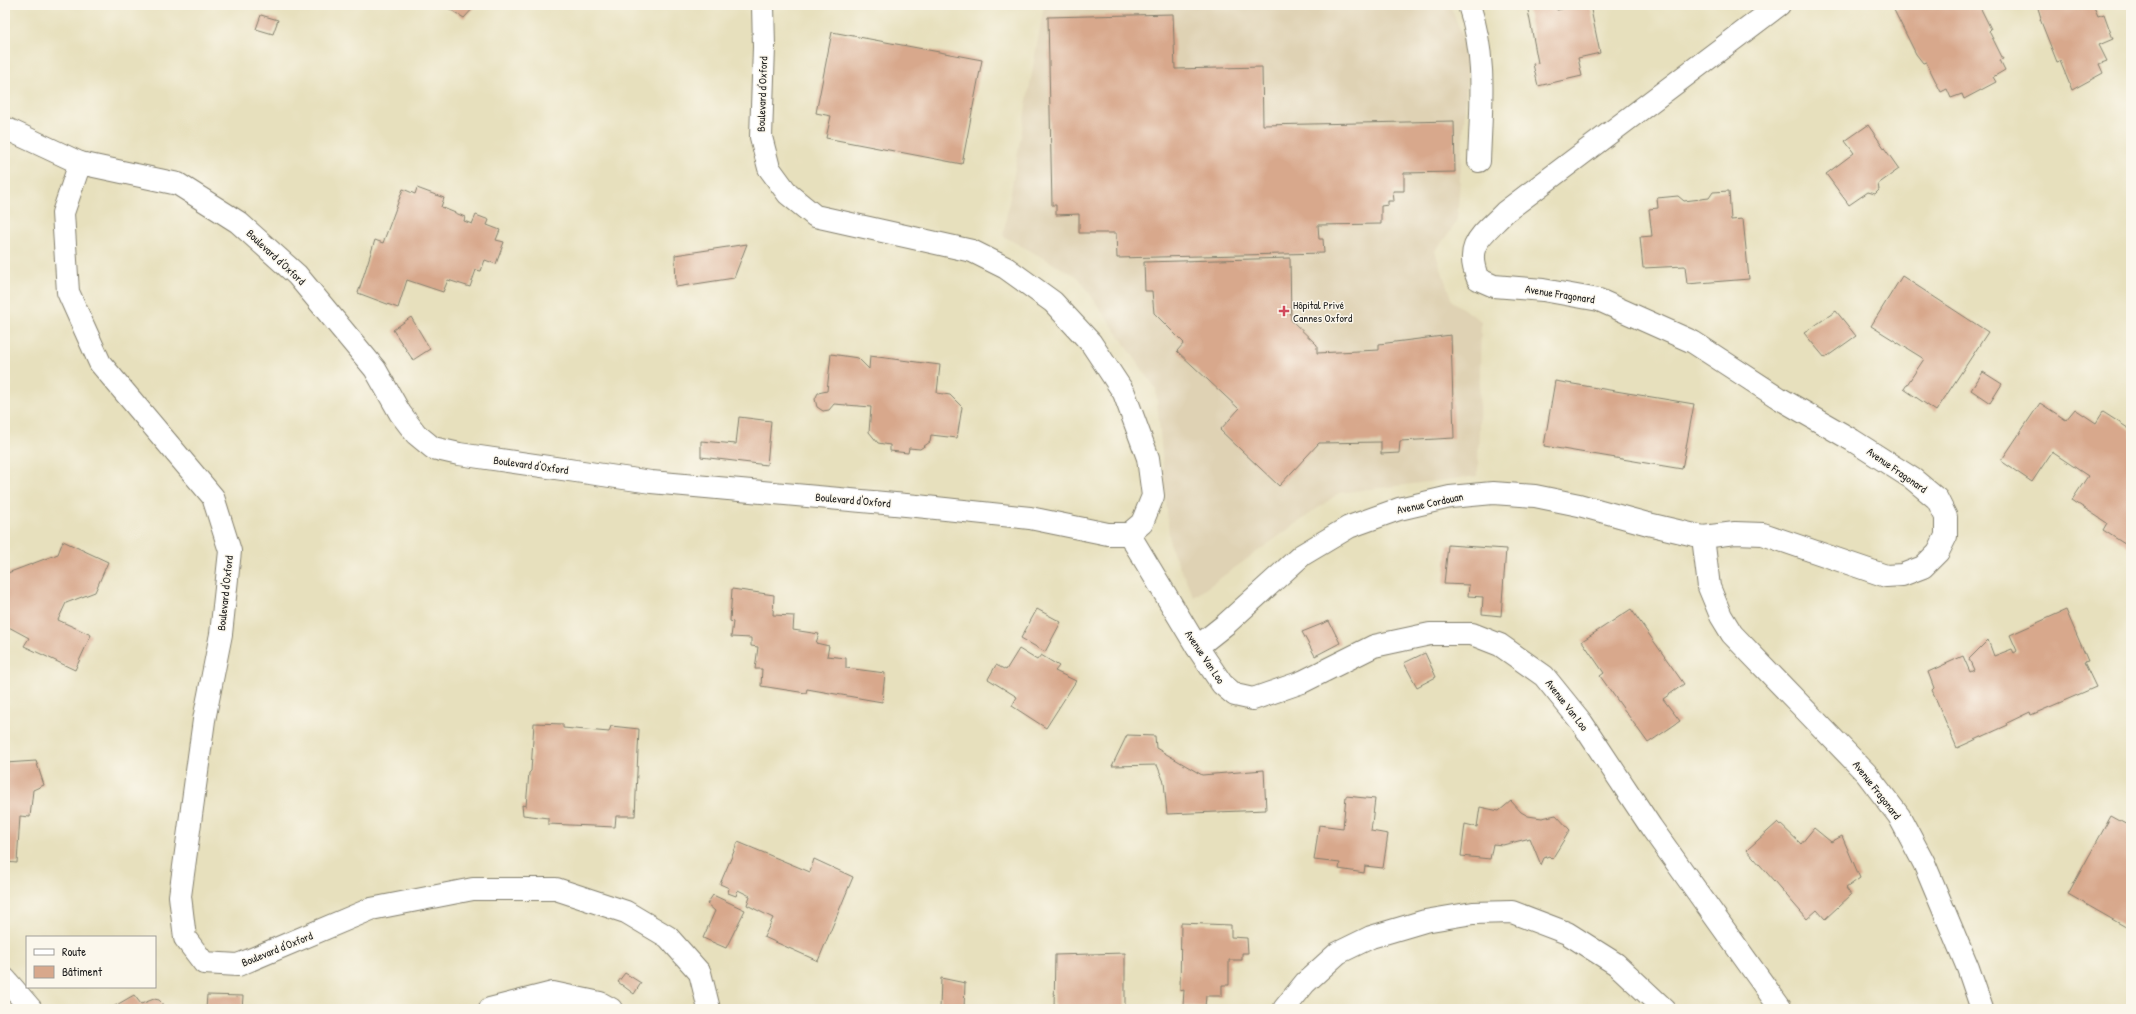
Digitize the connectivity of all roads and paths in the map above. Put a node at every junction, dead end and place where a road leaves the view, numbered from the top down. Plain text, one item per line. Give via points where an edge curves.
1 (763, 5) edge
2 (1469, 5) edge
3 (1779, 5) edge
4 (5, 128) edge
5 (1479, 161) dead end
6 (80, 163) junction
7 (1129, 534) junction
8 (1703, 537) junction
9 (1197, 647) junction
10 (5, 979) edge
11 (32, 1009) edge
12 (490, 1009) edge
13 (611, 1009) edge
14 (709, 1009) edge
15 (1284, 1009) edge
16 (1664, 1009) edge
17 (1781, 1009) edge
18 (1982, 1009) edge

1 - 7 street, Boulevard d'Oxford via 761,138 769,168 788,194 815,216 972,250 1006,268 1053,302 1091,343 1124,393 1148,458 1153,496 1142,523
2 - 5 street via 1481,59
3 - 8 street, Avenue Fragonard via 1505,212 1479,238 1472,250 1472,265 1478,279 1494,286 1543,290 1599,300 1693,342 1778,398 1852,440 1912,479 1937,499 1946,517 1946,536 1938,552 1923,566 1902,575 1886,576 1763,534 1735,533
4 - 6 street
6 - 7 street, Boulevard d'Oxford via 178,184 238,222 297,275 375,368 416,434 433,448 651,482 932,507 1030,518 1108,534
6 - 14 street, Boulevard d'Oxford via 63,213 68,292 100,363 213,497 230,551 221,634 204,720 180,896 185,938 204,963 238,965 371,909 473,889 556,889 626,912 668,937 700,973
7 - 9 street, Avenue Van Loo
8 - 9 street, Avenue Cordouan via 1579,504 1535,496 1493,493 1450,497 1399,509 1349,527 1302,555
8 - 18 street, Avenue Fragonard via 1710,587 1721,616 1732,634 1866,773 1899,816 1932,882
9 - 17 street, Avenue Van Loo via 1222,684 1235,695 1253,699 1302,682 1374,646 1430,634 1472,634 1500,645 1544,676 1582,723 1651,827
10 - 11 street
12 - 13 street via 553,993 600,1003
15 - 16 street via 1305,983 1338,953 1371,937 1425,921 1474,913 1512,912 1567,933 1616,964

